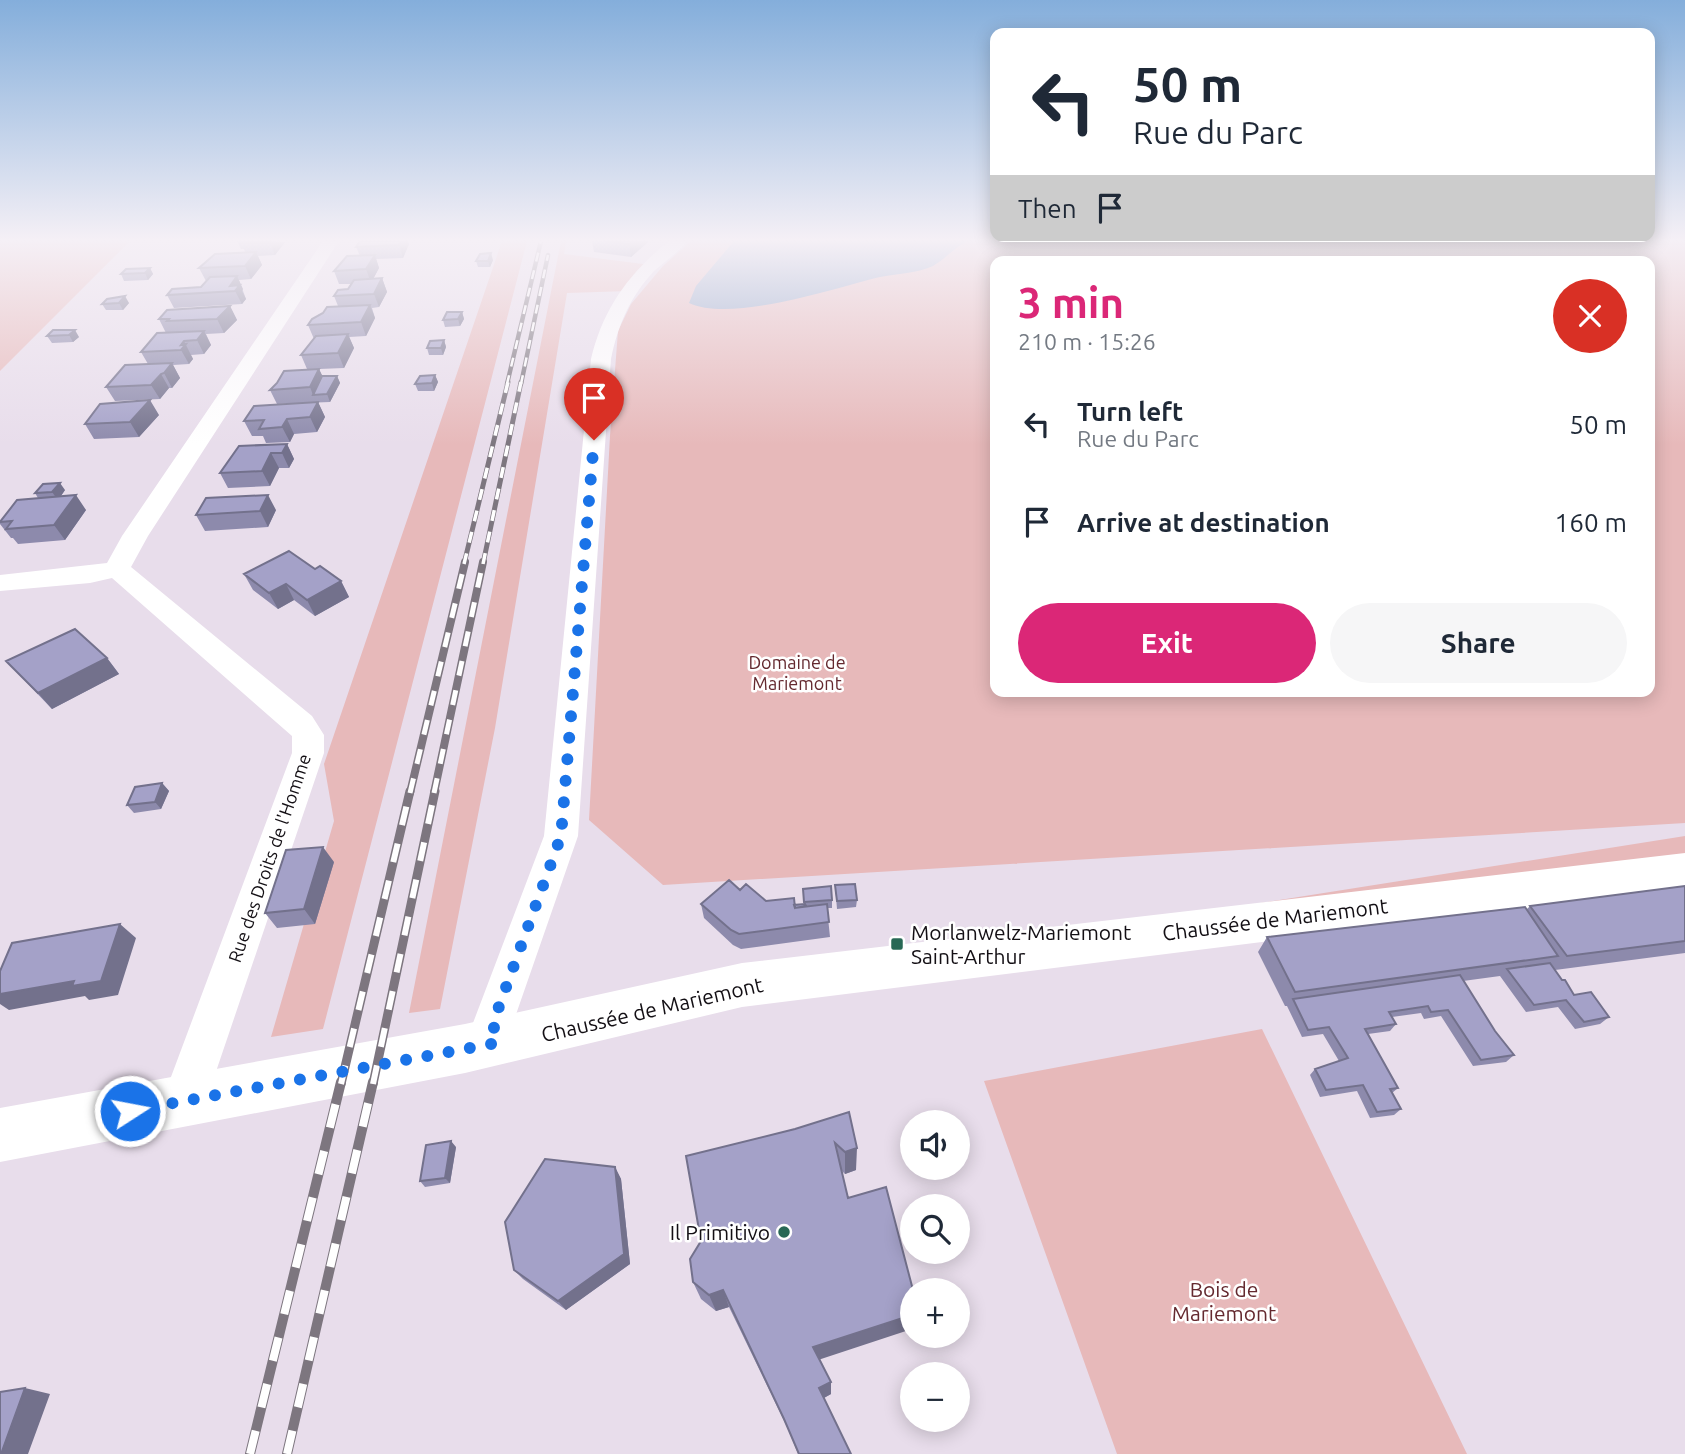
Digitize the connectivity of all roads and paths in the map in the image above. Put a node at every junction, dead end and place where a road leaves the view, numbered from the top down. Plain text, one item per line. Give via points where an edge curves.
1 (286, 309) edge
2 (617, 309) edge
3 (117, 569) junction
4 (0, 583) edge
5 (1685, 871) edge
6 (497, 1043) junction
7 (184, 1101) junction
8 (0, 1135) edge

1 - 3 street
2 - 6 street via 606,331 601,359 561,836 493,1023
3 - 4 street
3 - 7 street, Rue des Droits de l'Homme via 301,724 308,735 308,753
5 - 6 street, Chaussée de Mariemont via 742,985
6 - 7 street, Chaussée de Mariemont
7 - 8 street, Chaussée de Mariemont

